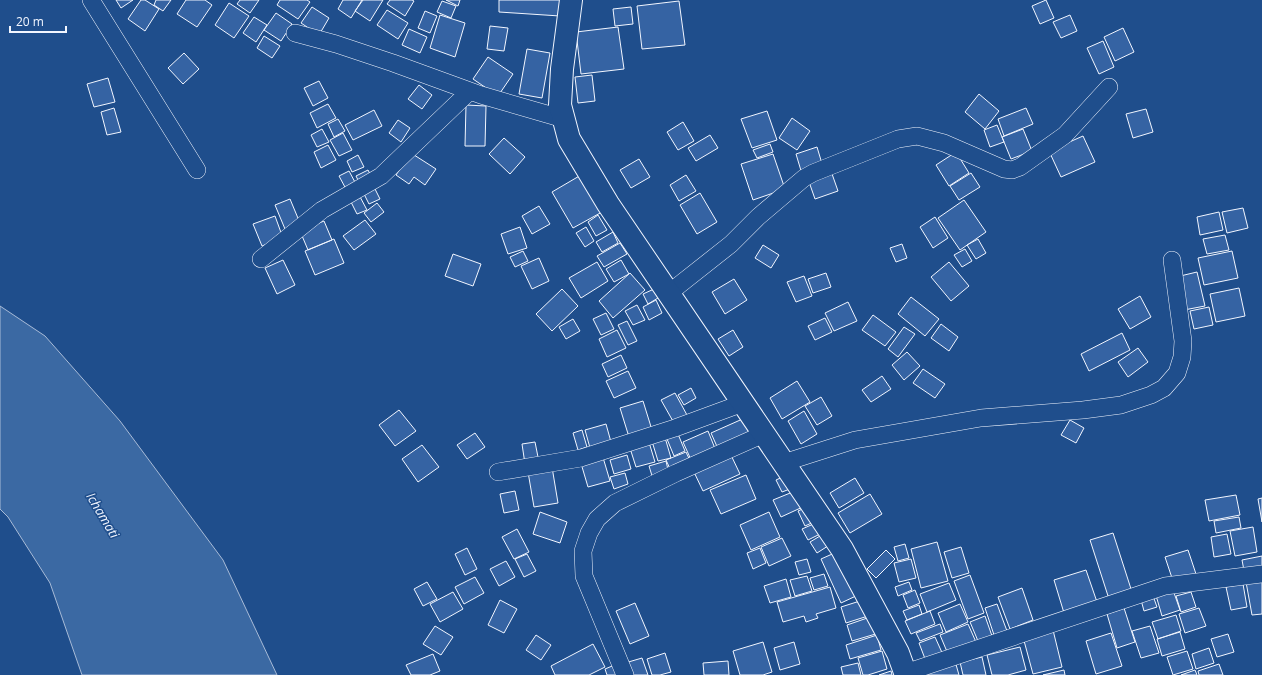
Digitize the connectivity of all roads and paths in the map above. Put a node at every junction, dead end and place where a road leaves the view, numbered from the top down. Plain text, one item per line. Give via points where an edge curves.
1 (91, 0) edge
2 (571, 0) edge
3 (296, 33) dead end
4 (1109, 88) dead end
5 (470, 91) junction
6 (564, 119) junction
7 (197, 170) dead end
8 (261, 259) dead end
9 (1172, 260) dead end
10 (669, 293) junction
11 (743, 403) junction
12 (764, 434) junction
13 (783, 463) junction
14 (498, 472) dead end
15 (1262, 574) edge
16 (906, 674) edge
17 (625, 675) edge

1 - 7 street
2 - 6 highway via 560,98
3 - 5 street via 386,60
4 - 10 street via 1065,135 1012,170 1004,169 944,143 917,136 898,139 813,173 758,217 731,244
5 - 6 street
5 - 8 street via 381,176 322,210
6 - 10 highway via 569,138 584,165
9 - 13 street via 1183,341 1182,357 1177,373 1164,388 1151,396 1121,405 981,418 855,440
10 - 11 highway
11 - 12 highway
11 - 14 street via 581,458
12 - 13 highway
12 - 17 street via 615,503 597,519 583,552 584,576
13 - 16 highway via 842,549 898,653
15 - 16 street via 1165,586

